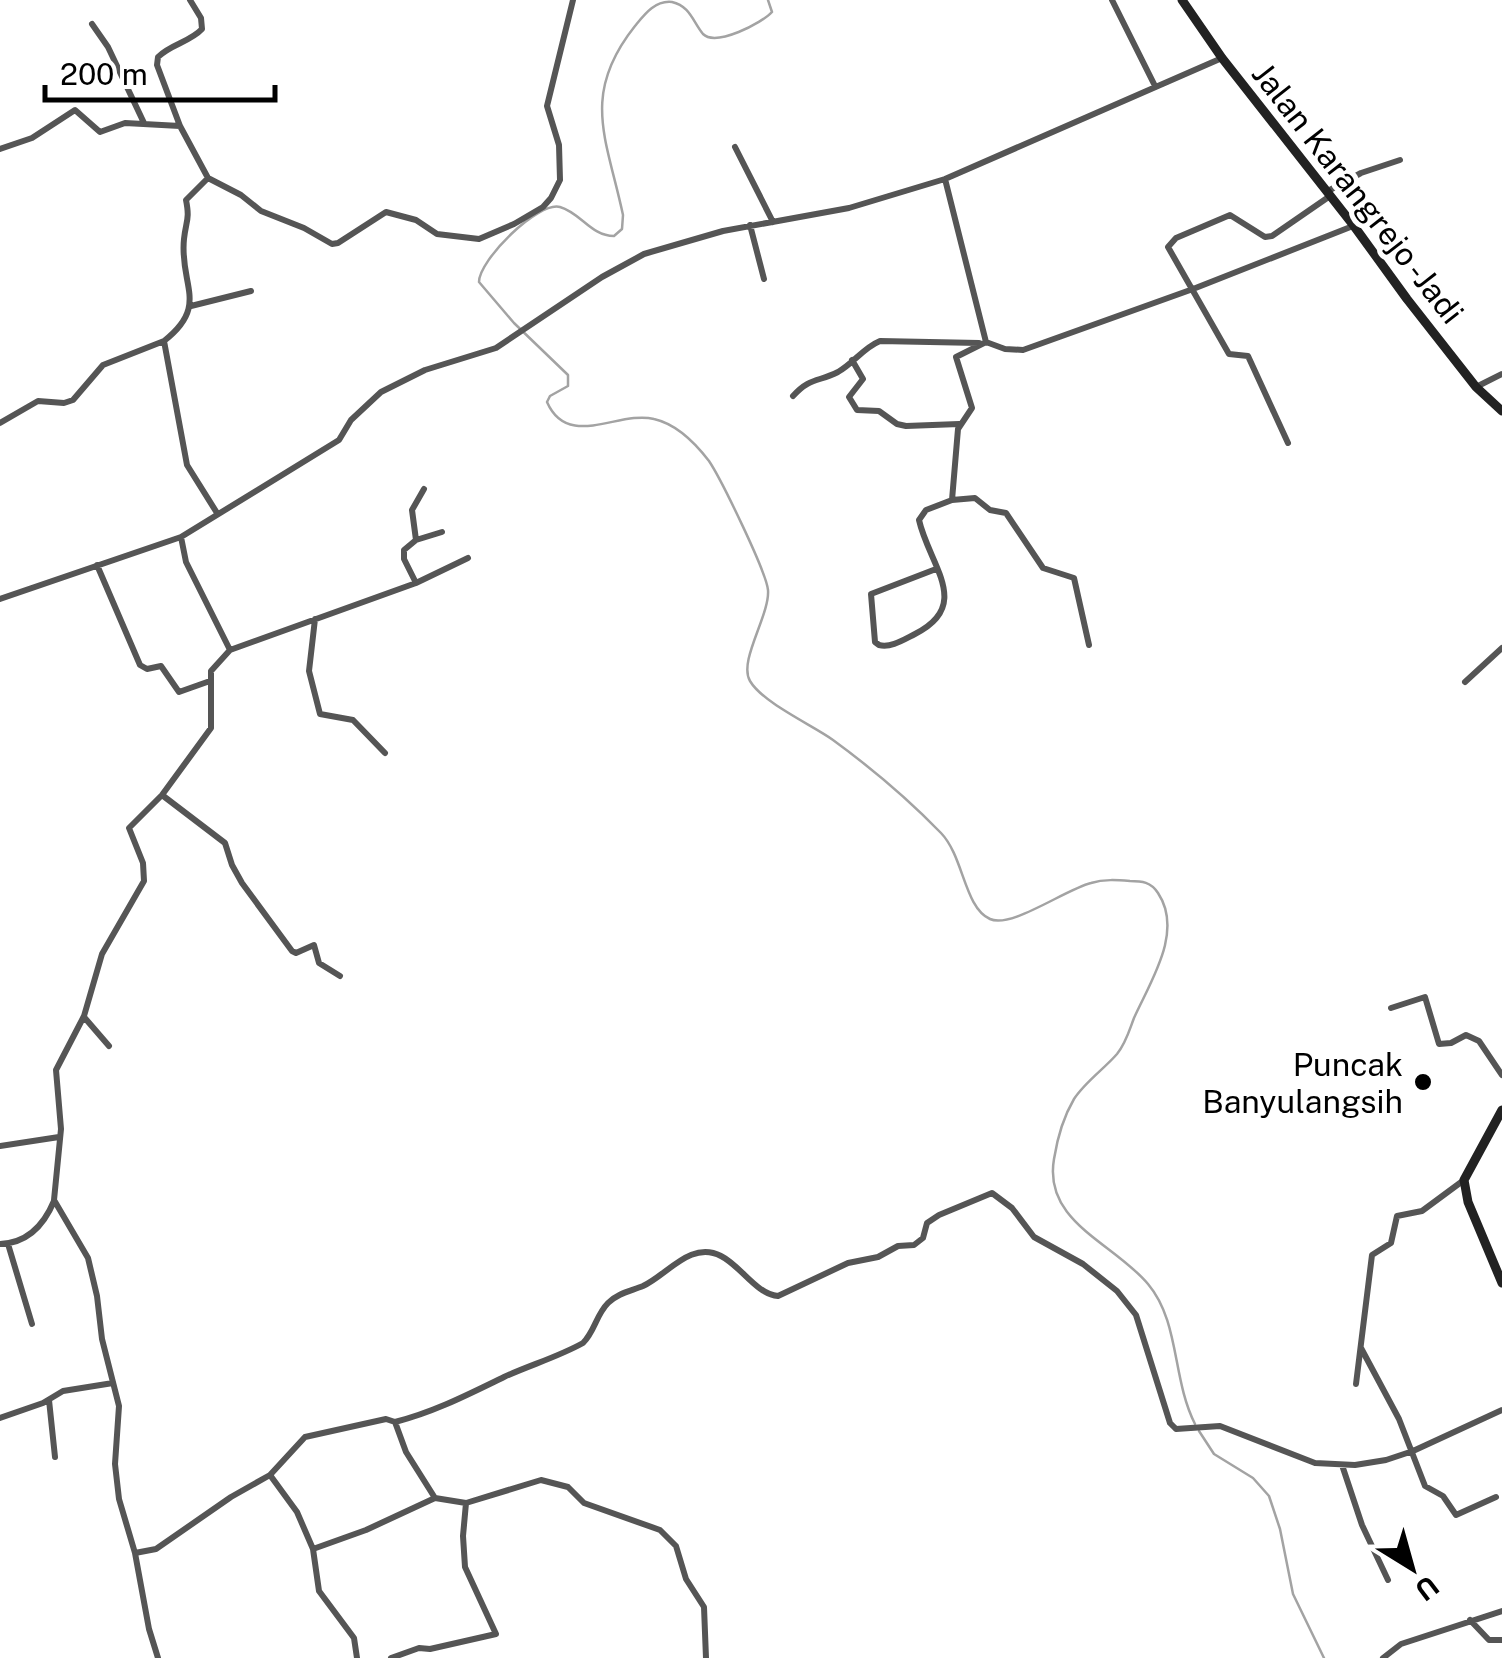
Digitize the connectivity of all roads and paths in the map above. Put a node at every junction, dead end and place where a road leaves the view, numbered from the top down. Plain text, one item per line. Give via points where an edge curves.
1 (190, 0) edge
2 (574, 0) edge
3 (1112, 0) edge
4 (1182, 0) edge
5 (92, 24) dead end
6 (1222, 58) junction
7 (1156, 86) junction
8 (144, 123) junction
9 (180, 126) junction
10 (735, 147) dead end
11 (0, 148) edge
12 (1400, 160) dead end
13 (208, 178) junction
14 (945, 179) junction
15 (1330, 194) junction
16 (774, 222) junction
17 (750, 225) junction
18 (1354, 226) junction
19 (764, 279) dead end
20 (1193, 289) junction
21 (252, 291) dead end
22 (192, 306) junction
23 (164, 341) junction
24 (983, 343) junction
25 (852, 360) junction
26 (1502, 374) edge
27 (1476, 387) junction
28 (794, 396) dead end
29 (1502, 411) edge
30 (0, 423) edge
31 (960, 424) junction
32 (1288, 443) dead end
33 (424, 489) dead end
34 (952, 500) junction
35 (217, 513) junction
36 (442, 532) dead end
37 (181, 536) junction
38 (416, 540) junction
39 (468, 558) dead end
40 (97, 566) junction
41 (936, 569) junction
42 (416, 583) junction
43 (0, 600) edge
44 (315, 620) junction
45 (1089, 645) dead end
46 (1502, 648) edge
47 (230, 650) junction
48 (210, 680) junction
49 (1465, 682) dead end
50 (384, 753) dead end
51 (162, 795) junction
52 (340, 976) dead end
53 (1391, 1008) dead end
54 (84, 1016) junction
55 (109, 1046) dead end
56 (1502, 1075) edge
57 (1502, 1110) edge
58 (60, 1137) junction
59 (0, 1146) edge
60 (1464, 1180) junction
61 (54, 1200) junction
62 (4, 1244) edge
63 (1502, 1283) edge
64 (32, 1324) dead end
65 (1361, 1346) junction
66 (113, 1383) junction
67 (1356, 1384) dead end
68 (49, 1400) junction
69 (1502, 1410) edge
70 (0, 1418) edge
71 (395, 1422) junction
72 (1412, 1450) junction
73 (55, 1457) dead end
74 (1342, 1466) junction
75 (270, 1475) junction
76 (435, 1498) junction
77 (1496, 1498) dead end
78 (466, 1503) junction
79 (313, 1549) junction
80 (135, 1553) junction
81 (1388, 1580) dead end
82 (1502, 1611) edge
83 (1470, 1620) junction
84 (1502, 1640) edge
85 (158, 1658) edge
86 (358, 1658) edge
87 (391, 1658) edge
88 (706, 1658) edge
89 (1384, 1658) edge

1 - 9 street via 202,28 157,61
2 - 13 street via 547,106 559,145 558,188 543,207 503,229 460,238 386,212 332,244
3 - 7 street
4 - 6 street, Jalan Karangrejo -Jadi
5 - 8 street
6 - 7 street
6 - 15 street, Jalan Karangrejo -Jadi
7 - 14 street
8 - 9 street
8 - 11 street via 100,132 75,110 32,138
9 - 13 street
10 - 16 street
12 - 15 street
13 - 22 street via 186,200
14 - 16 street
14 - 24 street
15 - 18 street, Jalan Karangrejo -Jadi
15 - 20 street via 1272,236 1234,215 1176,238 1169,252
16 - 17 street
17 - 19 street
17 - 35 street via 644,254 478,356 414,374 381,392 338,440
18 - 20 street
18 - 27 street, Jalan Karangrejo -Jadi
20 - 24 street via 1023,350
20 - 32 street via 1229,354 1248,356
21 - 22 street
22 - 23 street
23 - 30 street via 103,365 73,400 38,401
23 - 35 street via 187,465
24 - 25 street via 880,341
24 - 31 street via 956,356 972,407
25 - 28 street
25 - 31 street via 863,379 849,397 857,410 879,411 906,426
26 - 27 street
27 - 29 street, Jalan Karangrejo -Jadi
31 - 34 street
33 - 38 street via 412,510
34 - 41 street via 918,520
34 - 45 street via 974,498 1006,513 1043,568 1074,578
35 - 37 street
36 - 38 street
37 - 40 street
37 - 47 street via 186,562
38 - 42 street via 403,552
39 - 42 street
40 - 43 street
40 - 48 street via 140,666 161,666 178,692
41 - 41 street via 945,591 939,617 879,646 871,594
42 - 44 street
44 - 47 street
44 - 50 street via 309,672 320,714 353,720
46 - 49 street
47 - 48 street
48 - 51 street via 211,728
51 - 52 street via 225,844 242,884 292,951 314,945 319,963
51 - 54 street via 129,828 144,881 102,954
53 - 56 street via 1425,997 1437,1042 1475,1038
54 - 55 street
54 - 58 street via 56,1070
57 - 60 street
58 - 59 street
58 - 61 street
60 - 63 street
60 - 65 street via 1422,1211 1395,1218 1392,1243 1371,1260
61 - 62 street via 28,1237
61 - 66 street via 88,1258
62 - 64 street
65 - 67 street
65 - 72 street
66 - 68 street
66 - 80 street via 119,1406 114,1464
68 - 70 street
68 - 73 street
69 - 72 street
71 - 74 street via 576,1348 610,1301 685,1257 720,1255 778,1296 848,1263 914,1245 939,1215 992,1193 1034,1237 1083,1264 1127,1302 1170,1424 1183,1430 1213,1425 1315,1463
71 - 75 street via 376,1420 305,1437
71 - 76 street
72 - 74 street
72 - 77 street via 1422,1483 1446,1498 1454,1515
74 - 81 street
75 - 79 street
75 - 80 street via 156,1548
76 - 78 street
76 - 79 street
78 - 87 street via 465,1567 496,1634
78 - 88 street via 541,1480 660,1530 676,1546 704,1607
79 - 86 street via 319,1590 354,1638
80 - 85 street
82 - 83 street
83 - 84 street via 1489,1640
83 - 89 street via 1401,1644

